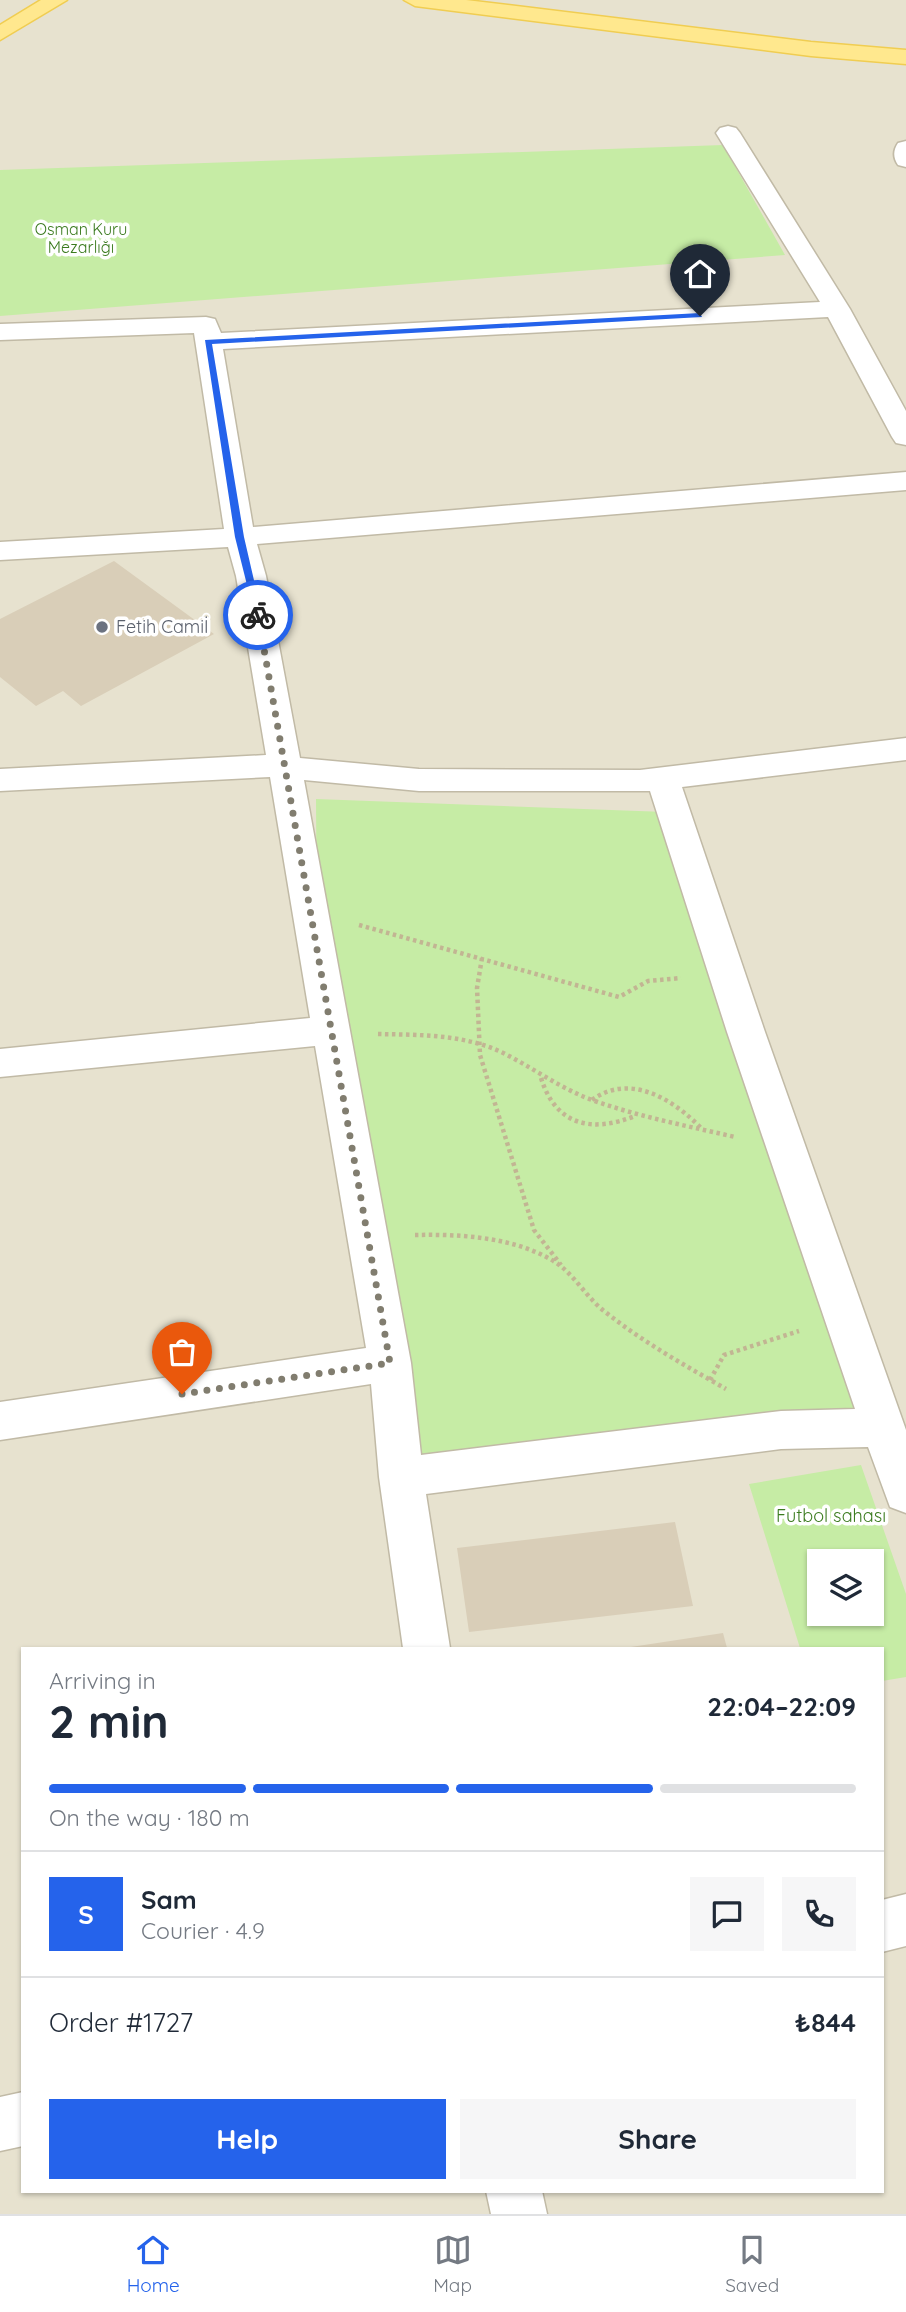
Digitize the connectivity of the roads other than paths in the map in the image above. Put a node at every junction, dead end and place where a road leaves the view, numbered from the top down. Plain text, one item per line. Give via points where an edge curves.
1 (24, 0) edge
2 (57, 0) edge
3 (415, 0) edge
4 (605, 2) dead end
5 (1, 27) edge
6 (906, 40) edge
7 (906, 57) edge
8 (728, 133) dead end
9 (906, 148) edge
10 (906, 160) edge
11 (836, 309) junction
12 (0, 332) edge
13 (208, 342) junction
14 (906, 437) edge
15 (906, 481) edge
16 (240, 537) junction
17 (0, 551) edge
18 (906, 749) edge
19 (284, 768) junction
20 (663, 779) junction
21 (0, 780) edge
22 (331, 1035) junction
23 (0, 1063) edge
24 (390, 1363) junction
25 (880, 1418) junction
26 (0, 1421) edge
27 (401, 1477) junction
28 (906, 1493) edge
29 (426, 1647) edge
30 (906, 1920) edge
31 (884, 1926) edge
32 (21, 2119) edge
33 (0, 2124) edge
34 (514, 2193) edge
35 (519, 2214) edge

1 - 5 main road
2 - 5 main road
3 - 7 main road
4 - 6 main road via 779,28
8 - 11 street
9 - 10 street
11 - 13 street
11 - 14 street
12 - 13 street via 206,326
13 - 16 street
15 - 16 street
16 - 17 street
16 - 19 street via 251,576
18 - 20 street
19 - 20 street via 419,780
19 - 21 street via 257,765
19 - 22 street
20 - 25 street
22 - 23 street
22 - 24 street
24 - 26 street
24 - 27 street
25 - 27 street via 878,1428 780,1430
25 - 28 street
27 - 29 street
30 - 31 street
32 - 33 street
34 - 35 street

